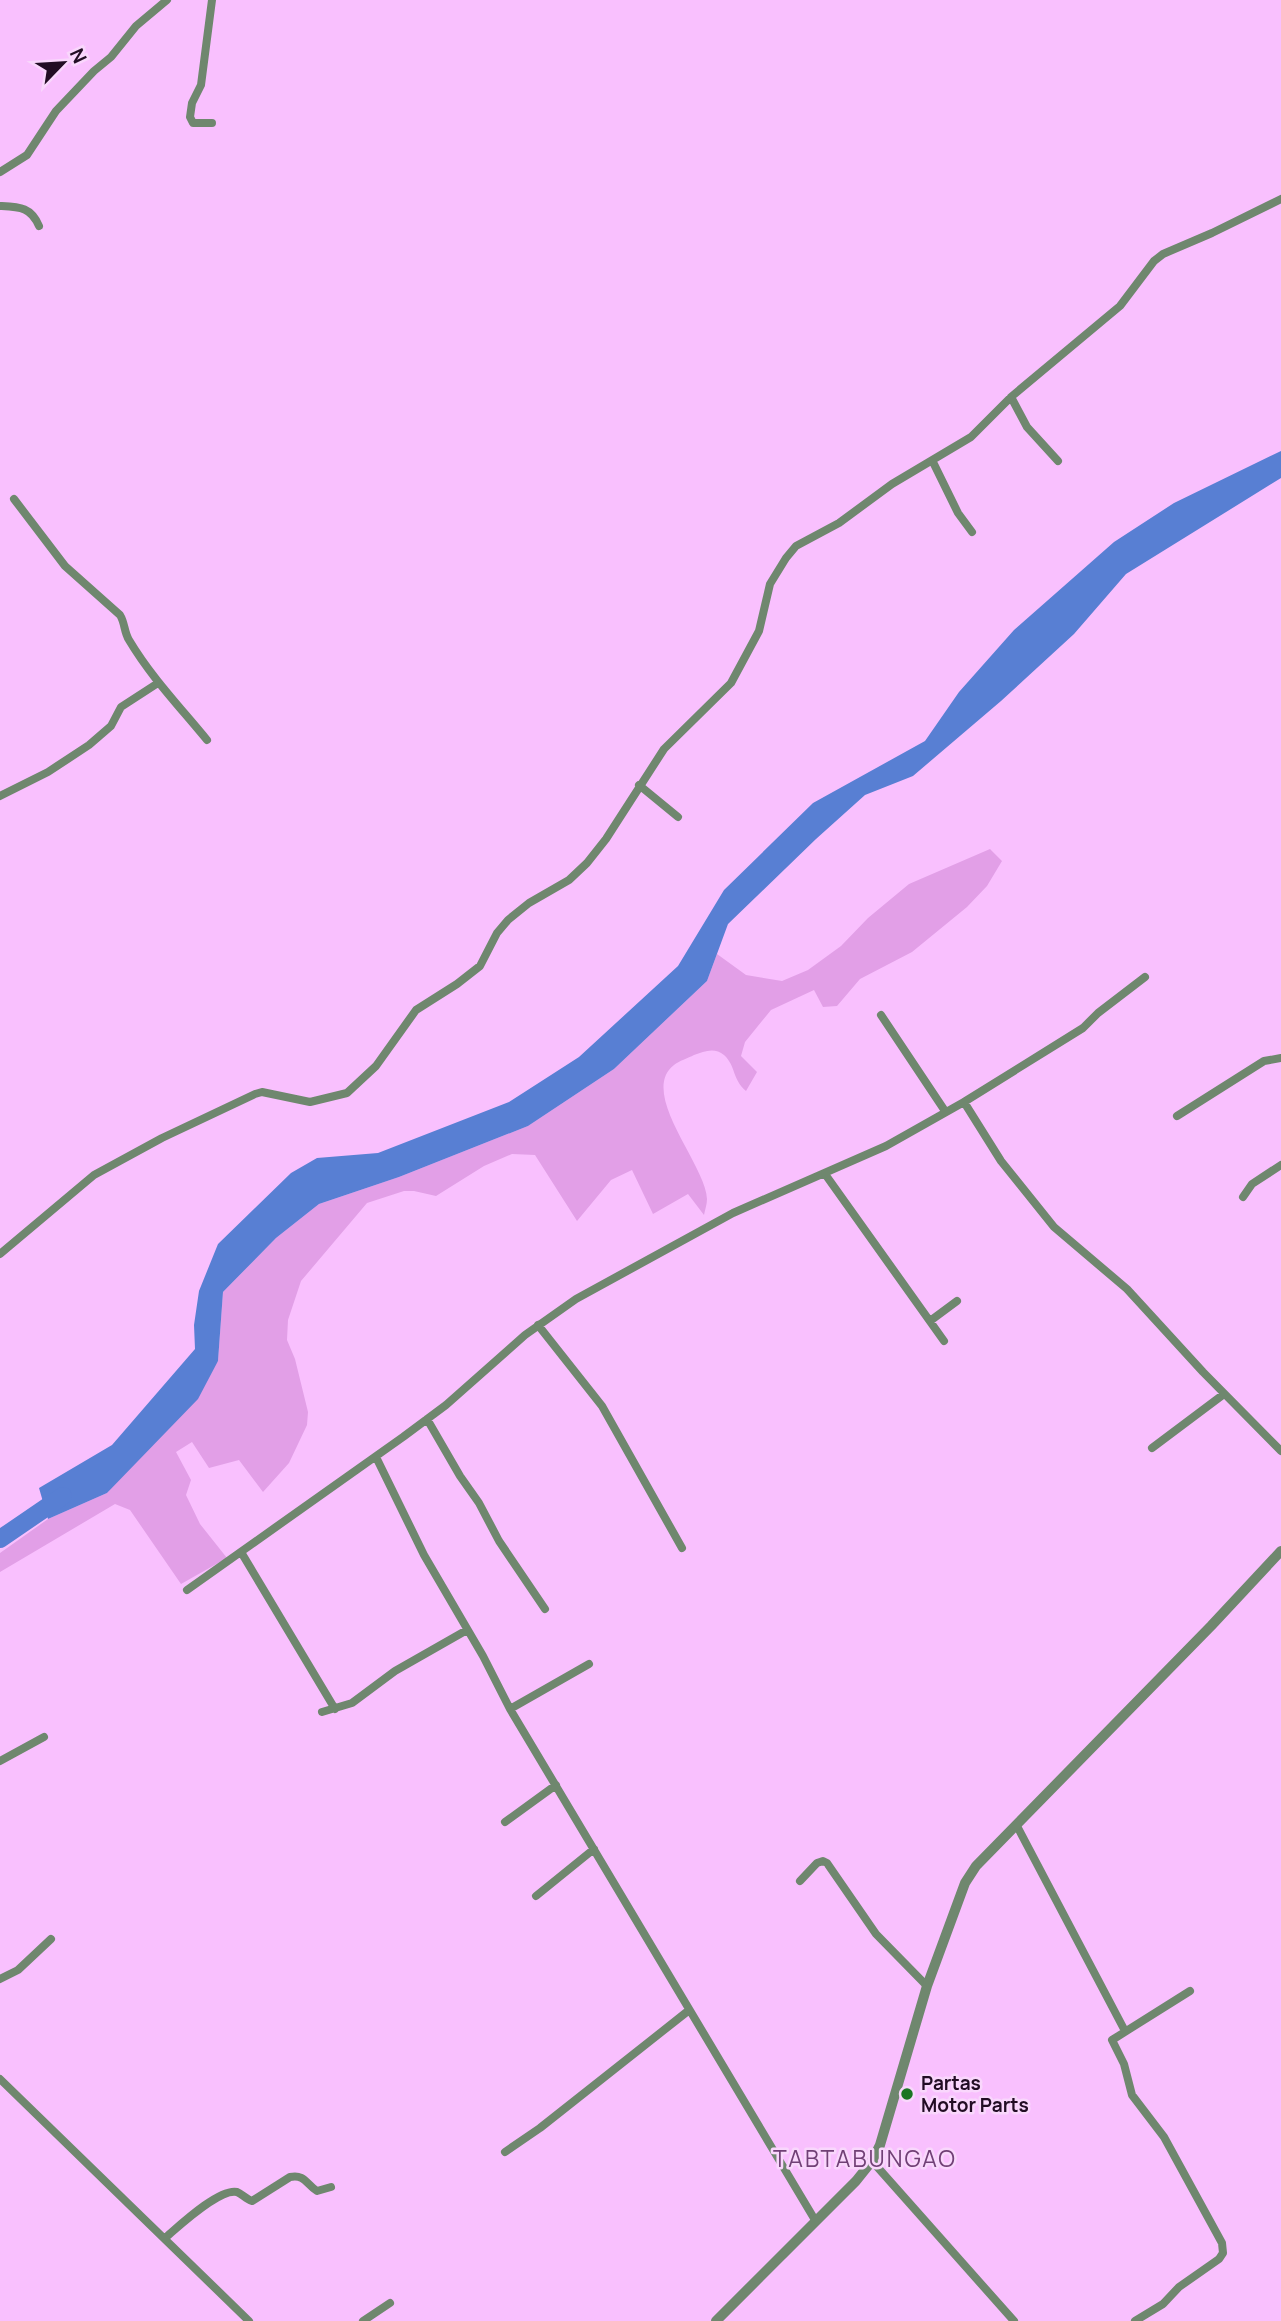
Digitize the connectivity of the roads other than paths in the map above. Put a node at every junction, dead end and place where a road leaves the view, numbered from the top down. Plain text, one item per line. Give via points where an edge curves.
1 (167, 0) edge
2 (212, 0) edge
3 (212, 123) dead end
4 (0, 172) edge
5 (1281, 199) edge
6 (0, 206) edge
7 (39, 226) dead end
8 (1011, 397) junction
9 (932, 460) junction
10 (1058, 461) dead end
11 (14, 499) dead end
12 (972, 532) dead end
13 (158, 683) junction
14 (207, 740) dead end
15 (639, 785) junction
16 (0, 796) edge
17 (678, 817) dead end
18 (1145, 977) dead end
19 (881, 1014) dead end
20 (1281, 1058) edge
21 (964, 1102) junction
22 (945, 1111) junction
23 (1177, 1116) dead end
24 (1281, 1165) edge
25 (825, 1174) junction
26 (1244, 1197) dead end
27 (0, 1254) edge
28 (957, 1301) dead end
29 (930, 1321) junction
30 (538, 1325) junction
31 (944, 1341) dead end
32 (1224, 1394) junction
33 (427, 1419) junction
34 (1152, 1448) dead end
35 (1281, 1451) edge
36 (376, 1457) junction
37 (682, 1548) dead end
38 (241, 1552) junction
39 (1281, 1552) edge
40 (187, 1590) dead end
41 (545, 1609) dead end
42 (467, 1630) junction
43 (589, 1664) dead end
44 (335, 1709) junction
45 (510, 1709) junction
46 (322, 1712) dead end
47 (44, 1737) dead end
48 (0, 1761) edge
49 (556, 1785) junction
50 (505, 1822) dead end
51 (1017, 1826) junction
52 (594, 1849) junction
53 (800, 1881) dead end
54 (536, 1896) dead end
55 (51, 1939) dead end
56 (0, 1979) edge
57 (927, 1986) junction
58 (1190, 1992) dead end
59 (688, 2011) junction
60 (1125, 2031) junction
61 (0, 2079) edge
62 (505, 2152) dead end
63 (872, 2161) junction
64 (331, 2187) dead end
65 (815, 2220) junction
66 (165, 2238) junction
67 (390, 2303) dead end
68 (249, 2321) edge
69 (363, 2321) edge
70 (716, 2321) edge
71 (1014, 2321) edge
72 (1135, 2321) edge

1 - 4 street via 136,26 56,111 27,155
2 - 3 street via 201,85 190,117 193,122
5 - 8 street via 1163,254 1120,306
6 - 7 street via 29,210
8 - 9 street via 971,437
8 - 10 street via 1027,427
9 - 12 street
9 - 15 street via 839,523 796,546 770,584 759,631 731,682 664,749
11 - 13 street via 65,566 120,615 127,637
13 - 14 street
13 - 16 street via 121,707 111,726 89,745
15 - 17 street
15 - 27 street via 587,863 508,920 480,966 416,1010 376,1066 346,1093 310,1102 255,1094 94,1175
18 - 21 street via 1083,1028
19 - 22 street
20 - 23 street via 1264,1061
21 - 22 street
21 - 32 street via 1001,1161 1054,1227 1127,1289
22 - 25 street via 886,1146
24 - 26 street via 1252,1184
25 - 29 street
25 - 30 street via 668,1247 599,1284
28 - 29 street
29 - 31 street
30 - 33 street
30 - 37 street via 602,1406
32 - 34 street
32 - 35 street
33 - 36 street
33 - 41 street
36 - 38 street
36 - 42 street
38 - 40 street
38 - 44 street
39 - 51 street
42 - 44 street via 352,1703
42 - 45 street
43 - 45 street
44 - 46 street
45 - 49 street
47 - 48 street
49 - 50 street
49 - 52 street
51 - 57 street via 965,1883
51 - 60 street
52 - 54 street
52 - 59 street
53 - 57 street via 817,1863 827,1863 876,1934
55 - 56 street via 18,1970
57 - 63 street
58 - 60 street
59 - 62 street
59 - 65 street
60 - 72 street via 1112,2040 1132,2095 1164,2137 1223,2249 1219,2259
61 - 66 street
63 - 65 street
63 - 71 street
64 - 66 street via 317,2191 296,2176 255,2200 227,2193
65 - 70 street
66 - 68 street
67 - 69 street

